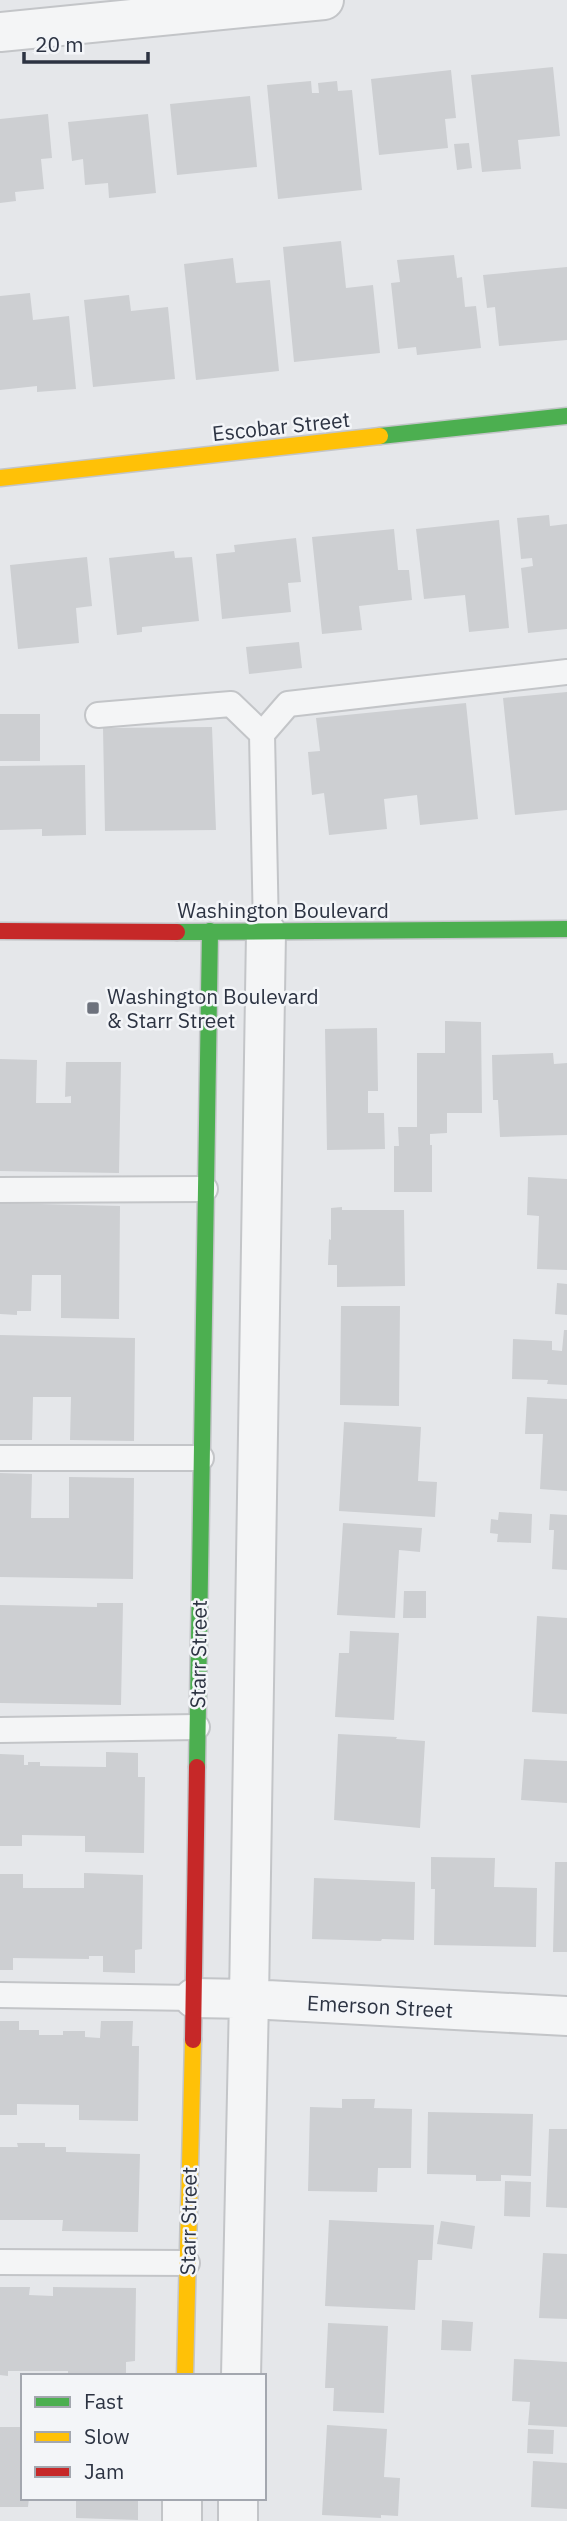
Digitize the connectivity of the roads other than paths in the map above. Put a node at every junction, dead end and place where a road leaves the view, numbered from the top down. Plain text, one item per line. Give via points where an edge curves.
1 (324, 0) edge
2 (0, 32) edge
3 (567, 416) edge
4 (0, 478) edge
5 (567, 673) edge
6 (98, 715) dead end
7 (262, 734) junction
8 (567, 929) edge
9 (0, 930) edge
10 (210, 932) junction
11 (266, 932) junction
12 (205, 1189) junction
13 (0, 1190) edge
14 (0, 1458) edge
15 (201, 1458) junction
16 (197, 1727) junction
17 (0, 1730) edge
18 (0, 1995) edge
19 (194, 1998) junction
20 (249, 1999) junction
21 (567, 2016) edge
22 (0, 2262) edge
23 (187, 2263) junction
24 (185, 2374) edge
25 (241, 2374) edge
26 (182, 2500) edge
27 (238, 2500) edge
28 (181, 2521) edge
29 (238, 2521) edge

1 - 2 street
3 - 4 street, Escobar Street
5 - 7 lane via 288,704
6 - 7 lane via 230,704
7 - 11 lane
8 - 11 street, Washington Boulevard
9 - 10 street, Washington Boulevard
10 - 11 street, Washington Boulevard
10 - 12 street, Starr Street
11 - 20 street
12 - 13 lane
12 - 15 street, Starr Street
14 - 15 lane
15 - 16 street, Starr Street
16 - 17 lane
16 - 19 street, Starr Street
18 - 19 lane
19 - 20 street, Emerson Street
19 - 23 street, Starr Street
20 - 21 street, Emerson Street
20 - 25 street
22 - 23 lane
23 - 24 street, Starr Street
26 - 28 street
27 - 29 street

